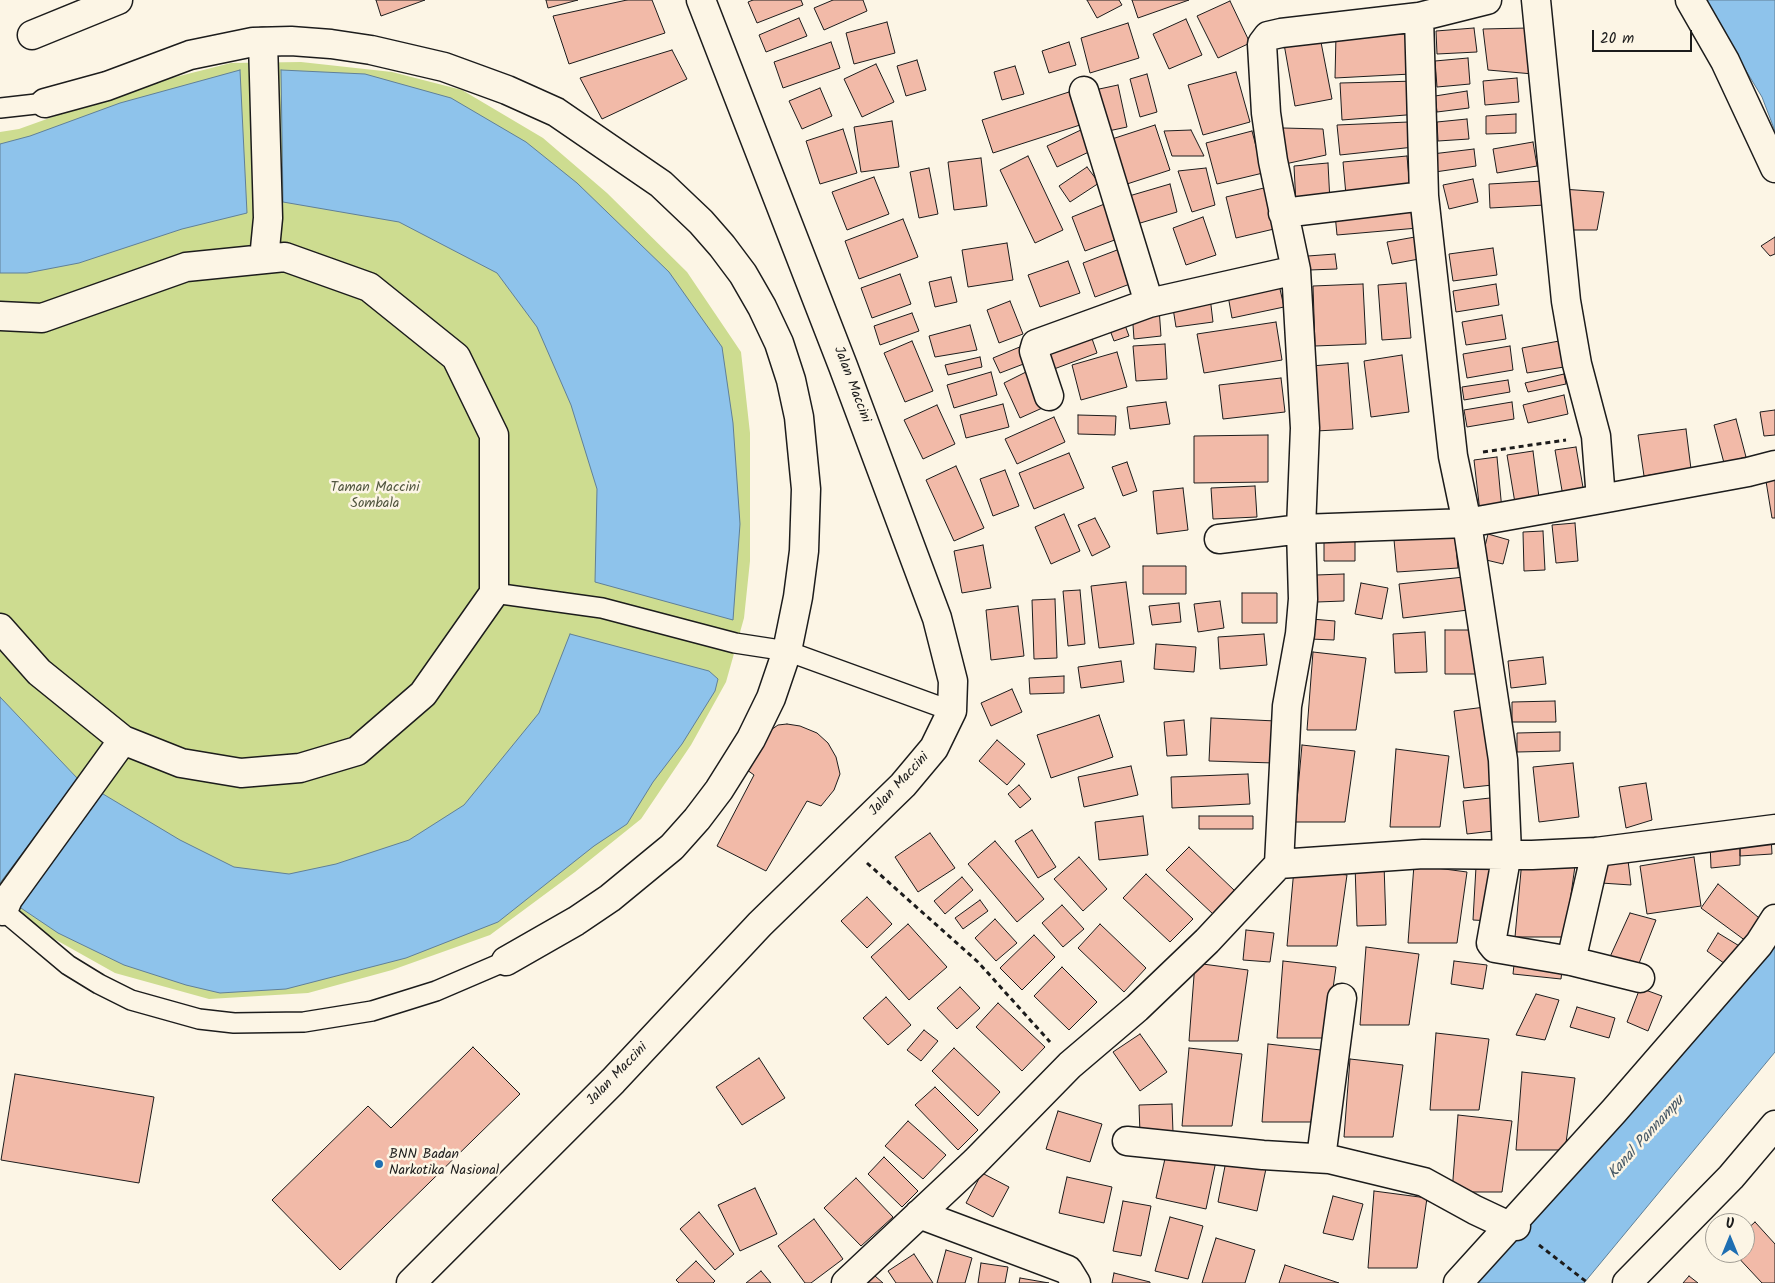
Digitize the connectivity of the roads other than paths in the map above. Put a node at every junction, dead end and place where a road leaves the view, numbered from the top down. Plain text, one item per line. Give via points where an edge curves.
1 (118, 0) edge
2 (701, 0) edge
3 (1487, 0) edge
4 (1536, 0) edge
5 (1690, 0) edge
6 (1419, 17) junction
7 (32, 35) dead end
8 (263, 51) junction
9 (1084, 91) dead end
10 (45, 103) joint
11 (0, 108) edge
12 (1775, 168) edge
13 (1424, 196) junction
14 (1282, 213) junction
15 (264, 259) junction
16 (1296, 270) junction
17 (1149, 303) junction
18 (0, 316) edge
19 (1049, 396) dead end
20 (1775, 465) edge
21 (1601, 498) junction
22 (1467, 523) junction
23 (1301, 529) junction
24 (1219, 539) dead end
25 (494, 593) junction
26 (0, 628) edge
27 (787, 651) junction
28 (952, 711) junction
29 (123, 740) junction
30 (1775, 829) edge
31 (1596, 852) junction
32 (1507, 853) junction
33 (1279, 864) junction
34 (3, 906) edge
35 (1775, 919) edge
36 (506, 961) joint
37 (1571, 961) junction
38 (1640, 978) dead end
39 (1342, 998) dead end
40 (1775, 1125) edge
41 (1127, 1142) dead end
42 (1320, 1158) junction
43 (920, 1214) junction
44 (1512, 1226) junction
45 (411, 1283) edge
46 (846, 1283) edge
47 (1076, 1283) edge
48 (1458, 1283) edge
49 (1627, 1283) edge

1 - 7 street
2 - 28 street, Jalan Maccini via 840,356 937,618 953,681
3 - 6 street
4 - 21 street via 1566,301 1577,364 1596,436
5 - 12 street via 1726,61
6 - 13 street
6 - 14 street via 1268,36 1262,44 1266,113
8 - 10 street via 220,47 107,86
8 - 15 street via 268,218
8 - 27 street via 323,44 371,50 444,67 507,90 573,123 660,184 701,222 743,274 762,307 779,343 799,417 806,489 805,531 801,576
9 - 17 street
10 - 11 lane
13 - 14 street
13 - 22 street via 1453,456
14 - 16 street
15 - 18 street via 186,267 42,318
15 - 25 street via 285,257 369,287 456,357 494,435
16 - 17 street
16 - 23 street via 1305,428
17 - 19 street via 1036,344 1034,351
20 - 21 street
21 - 22 street
22 - 23 street
22 - 32 street via 1504,760
23 - 24 street
23 - 33 street via 1303,598 1287,706
25 - 27 lane via 602,608 736,642
25 - 29 street via 422,694 358,751 300,768 241,773 181,763
26 - 29 street via 39,672
27 - 28 lane
27 - 36 street via 771,698 751,739 697,820 650,867 610,898
28 - 45 street, Jalan Maccini via 934,748 903,785 760,924 613,1081
29 - 34 street
30 - 31 street
31 - 32 street
31 - 37 street
32 - 33 street via 1423,854
32 - 37 street via 1491,943 1495,948
33 - 43 street via 1193,954 1070,1064
34 - 36 lane via 68,964 98,984 130,1000 182,1015 234,1023 304,1022 372,1011 436,991
35 - 44 street via 1759,944
37 - 38 street
39 - 42 street
40 - 49 street via 1731,1177
41 - 42 street
42 - 44 street via 1424,1182
43 - 46 street
43 - 47 street via 1068,1270
44 - 48 street

